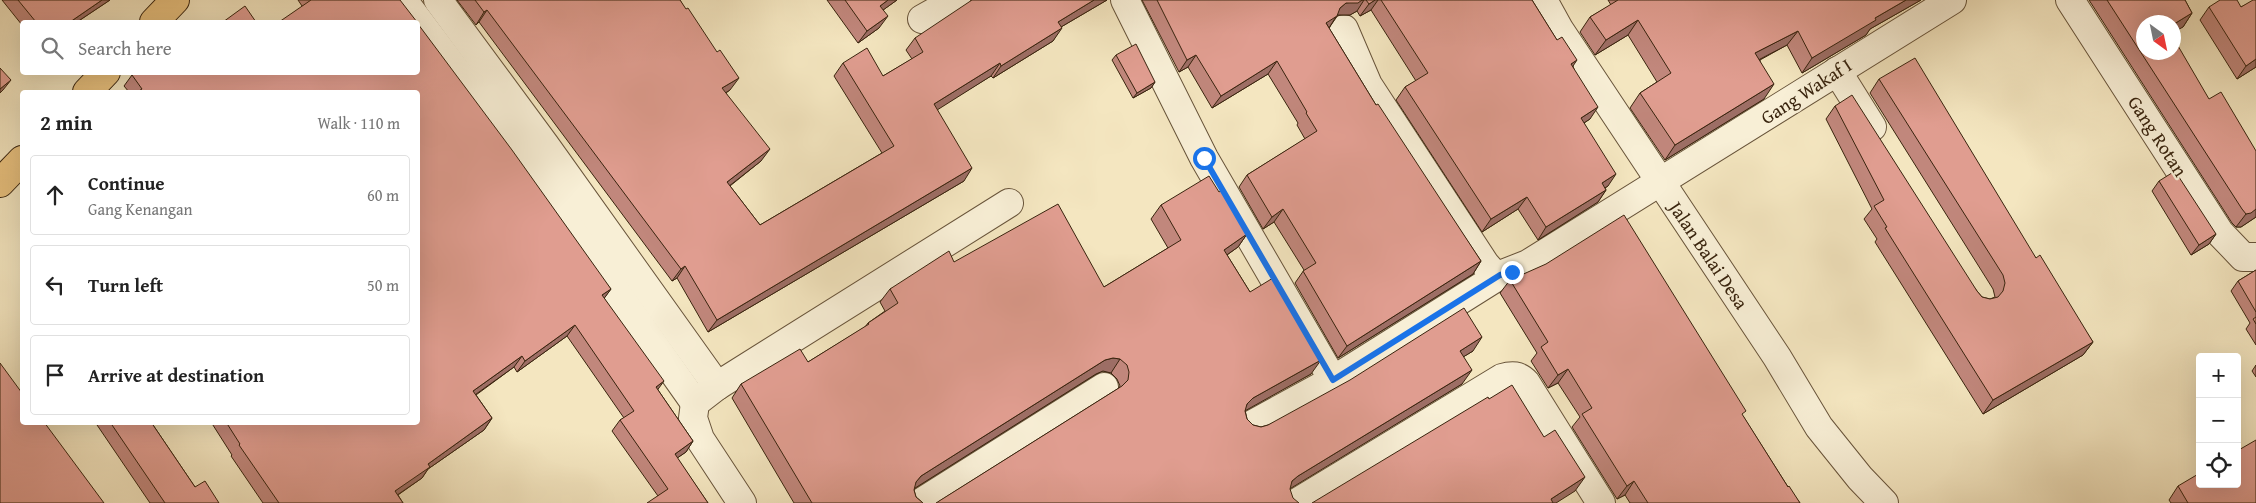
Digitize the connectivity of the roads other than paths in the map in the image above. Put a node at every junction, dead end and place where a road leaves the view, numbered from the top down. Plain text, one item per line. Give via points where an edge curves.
1 (175, 0) edge
2 (403, 0) edge
3 (438, 0) edge
4 (956, 0) edge
5 (1125, 0) edge
6 (1543, 0) edge
7 (1952, 0) edge
8 (2070, 0) edge
9 (156, 20) edge
10 (922, 20) dead end
11 (1344, 29) dead end
12 (1837, 71) junction
13 (103, 75) edge
14 (89, 90) edge
15 (1884, 147) edge
16 (535, 153) junction
17 (20, 162) edge
18 (0, 183) edge
19 (1661, 183) junction
20 (1009, 203) dead end
21 (2256, 257) edge
22 (1500, 275) junction
23 (1333, 380) junction
24 (717, 386) junction
25 (1104, 387) dead end
26 (695, 403) junction
27 (1251, 425) edge
28 (742, 503) edge
29 (920, 503) edge
30 (1296, 503) edge
31 (1601, 503) edge
32 (1884, 503) edge

1 - 9 main road
2 - 16 street
3 - 16 street
4 - 10 street
5 - 23 street via 1204,158
6 - 19 street, Jalan Balai Desa
7 - 12 street, Gang Wakaf I
8 - 21 street, Gang Rotan via 2220,233 2243,257
11 - 22 street via 1368,85 1384,112 1485,264 1493,273
12 - 15 street
12 - 19 street, Gang Wakaf I
13 - 14 main road
16 - 24 street
16 - 26 street
17 - 18 main road
19 - 22 street, Gang Wakaf I via 1528,264
19 - 32 street, Jalan Balai Desa via 1777,357 1819,427
20 - 24 street
22 - 23 street, Gang Wakaf I
23 - 27 street, Gang Wakaf I
24 - 26 street
25 - 29 street
26 - 28 street via 693,418 700,438
30 - 31 street via 1509,376 1518,377 1526,383

